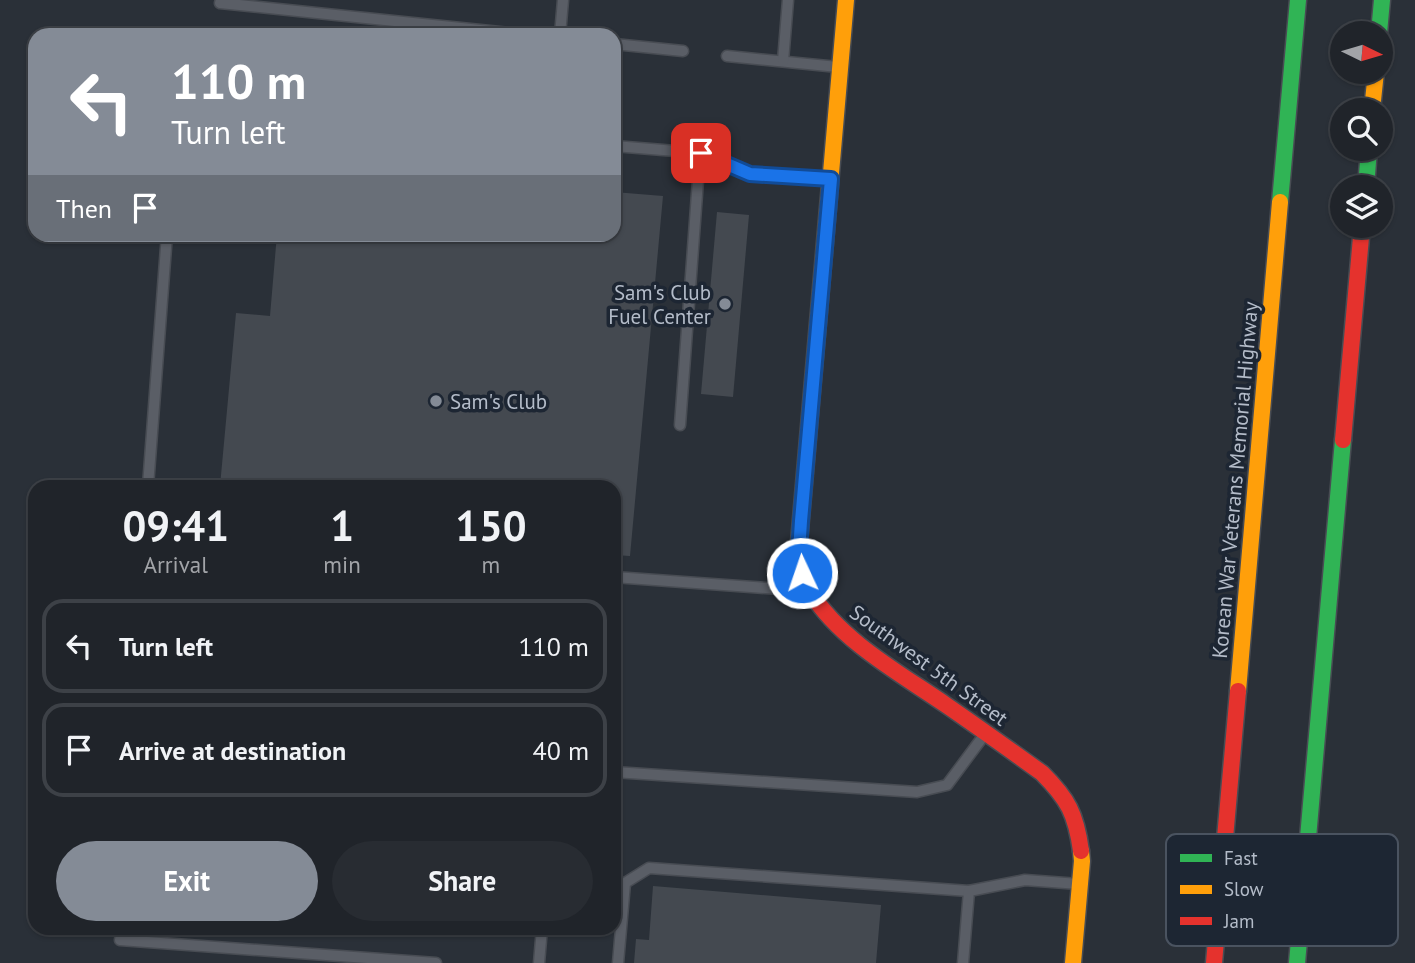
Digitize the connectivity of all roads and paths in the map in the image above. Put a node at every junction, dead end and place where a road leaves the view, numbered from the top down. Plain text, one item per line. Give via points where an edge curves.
1 (220, 0) edge
2 (563, 0) edge
3 (788, 0) edge
4 (846, 0) edge
5 (1298, 0) edge
6 (1382, 0) edge
7 (1380, 21) edge
8 (462, 28) edge
9 (561, 28) edge
10 (621, 45) edge
11 (682, 51) dead end
12 (727, 55) dead end
13 (783, 61) junction
14 (840, 67) junction
15 (621, 147) edge
16 (701, 153) junction
17 (831, 179) junction
18 (1361, 238) edge
19 (166, 242) edge
20 (680, 425) dead end
21 (148, 480) edge
22 (621, 577) edge
23 (811, 591) junction
24 (986, 733) junction
25 (621, 772) edge
26 (1225, 834) edge
27 (1308, 834) edge
28 (1080, 884) junction
29 (969, 891) junction
30 (621, 929) edge
31 (120, 935) edge
32 (541, 935) edge
33 (620, 935) edge
34 (436, 963) edge
35 (539, 963) edge
36 (618, 963) edge
37 (963, 963) edge
38 (1073, 963) edge

1 - 8 lane
2 - 9 lane
3 - 13 lane
4 - 14 main road, Southwest 5th Street
5 - 26 main road, Korean War Veterans Memorial Highway
6 - 7 main road
10 - 11 lane
12 - 13 lane
13 - 14 lane
14 - 17 main road, Southwest 5th Street
15 - 16 lane
16 - 17 lane via 750,174
16 - 20 lane
17 - 23 main road, Southwest 5th Street via 799,552
18 - 27 main road
19 - 21 lane
22 - 23 lane
23 - 24 main road, Southwest 5th Street via 834,622
24 - 25 lane via 947,785 916,792
24 - 28 main road, Southwest 5th Street via 1042,773 1070,806 1078,829
28 - 29 lane via 1025,880
28 - 38 main road, Southwest 5th Street
29 - 30 lane via 649,868 625,883
29 - 37 lane
31 - 34 lane via 120,940
32 - 35 lane
33 - 36 lane

